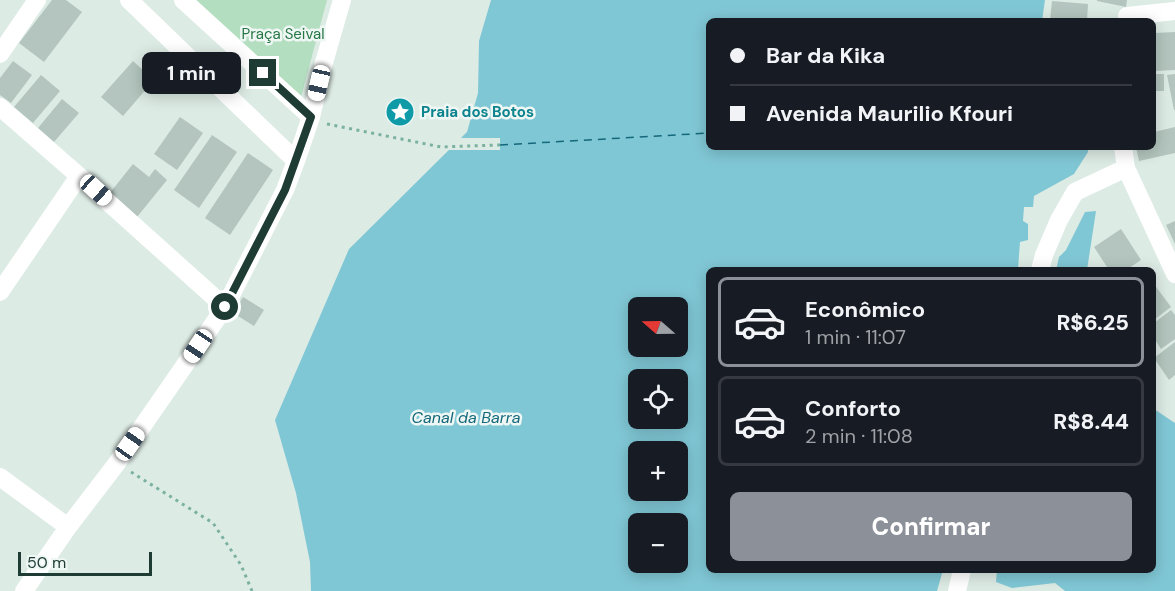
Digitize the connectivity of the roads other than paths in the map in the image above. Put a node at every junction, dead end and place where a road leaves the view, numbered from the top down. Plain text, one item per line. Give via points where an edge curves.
1 (37, 0) edge
2 (129, 0) edge
3 (183, 0) edge
4 (342, 0) edge
5 (1175, 11) edge
6 (1129, 12) edge
7 (0, 54) edge
8 (0, 107) edge
9 (311, 117) junction
10 (1123, 150) edge
11 (296, 161) junction
12 (1126, 168) junction
13 (80, 176) junction
14 (1041, 267) edge
15 (1175, 274) edge
16 (0, 292) edge
17 (225, 307) junction
18 (0, 477) edge
19 (68, 527) junction
20 (961, 573) edge
21 (24, 591) edge
22 (957, 591) edge

1 - 7 street
2 - 11 street
3 - 9 street
4 - 9 street
5 - 6 street
8 - 13 street
9 - 11 street
10 - 12 street
11 - 17 street
12 - 14 street via 1076,192 1059,220
12 - 15 street
13 - 16 street
13 - 17 street
17 - 19 street
18 - 19 street
19 - 21 street
20 - 22 street

